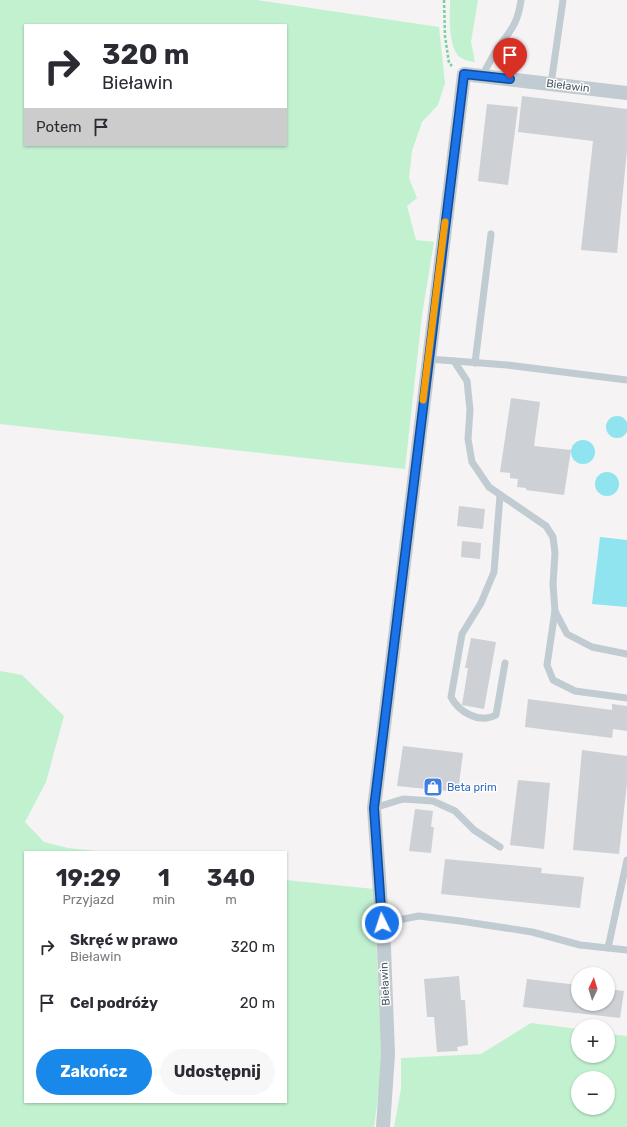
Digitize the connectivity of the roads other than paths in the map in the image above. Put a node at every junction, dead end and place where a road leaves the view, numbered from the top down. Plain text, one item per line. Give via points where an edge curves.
1 (521, 0) edge
2 (563, 0) edge
3 (482, 76) junction
4 (551, 84) junction
5 (627, 93) edge
6 (491, 234) dead end
7 (428, 359) junction
8 (454, 361) junction
9 (475, 363) junction
10 (627, 380) edge
11 (500, 495) junction
12 (555, 611) junction
13 (627, 654) edge
14 (505, 663) dead end
15 (627, 698) edge
16 (374, 808) junction
17 (500, 847) dead end
18 (627, 860) edge
19 (382, 923) junction
20 (608, 948) junction
21 (627, 950) edge
22 (383, 1127) edge

1 - 3 lane via 511,32 497,49
2 - 4 lane
3 - 4 street, Bieławin
3 - 7 street, Bieławin via 464,74
4 - 5 street, Bieławin
6 - 9 lane
7 - 8 lane
7 - 16 street, Bieławin
8 - 9 lane
8 - 11 lane via 467,381 470,410 468,439 472,462 489,487
9 - 10 lane
11 - 12 lane via 546,526 553,537 556,553 553,584
11 - 14 lane via 494,572 481,603 462,634 450,696 455,706 479,718 491,718 496,715
12 - 13 lane via 567,634 592,647
12 - 15 lane via 547,665 553,680 575,691
16 - 17 lane via 403,799 433,801 455,811 474,830
16 - 19 street, Bieławin
18 - 20 lane
19 - 20 lane via 419,916 532,932 580,945
19 - 22 street, Bieławin via 388,1054
20 - 21 lane

